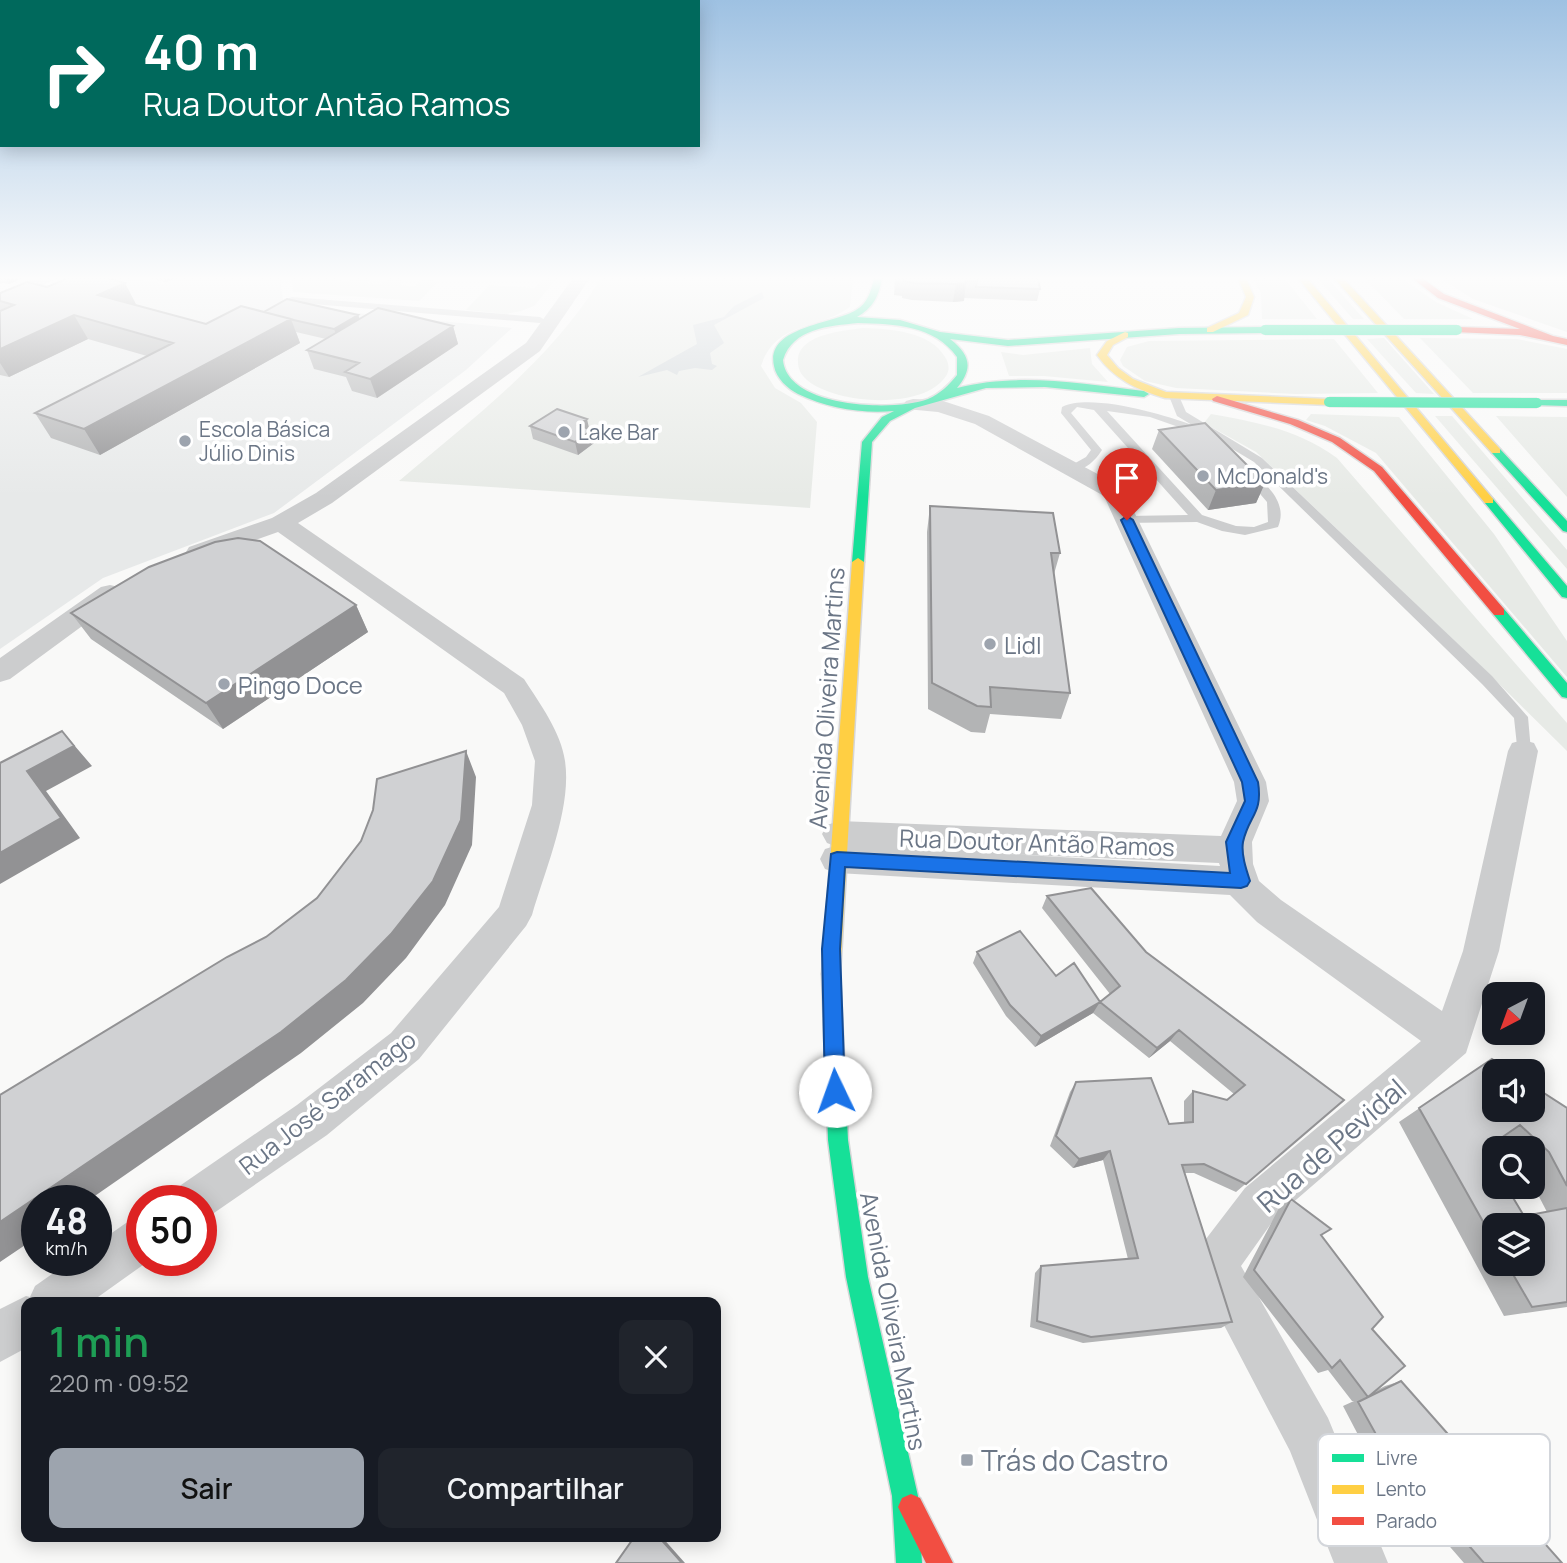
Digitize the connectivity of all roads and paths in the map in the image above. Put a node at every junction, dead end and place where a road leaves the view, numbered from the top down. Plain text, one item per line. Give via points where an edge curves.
1 (526, 351) edge
2 (780, 351) edge
3 (957, 351) edge
4 (1105, 351) edge
5 (1363, 351) edge
6 (1405, 351) edge
7 (964, 381) junction
8 (1169, 396) junction
9 (1217, 399) junction
10 (823, 401) junction
11 (1567, 403) edge
12 (913, 405) junction
13 (1097, 407) junction
14 (982, 420) junction
15 (867, 442) junction
16 (1074, 468) junction
17 (1127, 520) junction
18 (1203, 520) junction
19 (281, 523) junction
20 (1567, 528) edge
21 (172, 562) edge
22 (131, 582) edge
23 (1567, 594) edge
24 (0, 672) edge
25 (1567, 693) edge
26 (1523, 751) joint
27 (838, 847) junction
28 (1238, 866) junction
29 (1452, 1040) junction
30 (217, 1186) edge
31 (126, 1250) edge
32 (58, 1297) edge
33 (21, 1323) edge
34 (0, 1338) edge
35 (1318, 1456) edge
36 (905, 1496) junction
37 (1354, 1546) edge
38 (909, 1563) edge
39 (940, 1563) edge
40 (1361, 1563) edge

1 - 19 street via 324,498
2 - 10 main road via 778,365 784,378
3 - 7 main road via 963,359
4 - 8 main road via 1108,367 1120,377
5 - 23 main road
6 - 20 main road
7 - 8 main road via 1047,383
7 - 12 main road
7 - 14 street via 972,410
8 - 9 main road
8 - 26 lane via 1181,414 1258,460 1487,680 1521,717
9 - 11 main road, bridge
9 - 25 main road via 1325,435 1378,469
10 - 12 main road via 862,408
10 - 15 main road via 844,412
12 - 14 street via 940,407
12 - 15 main road via 888,415
13 - 16 lane via 1076,404 1066,409 1097,450
13 - 18 lane
13 - 18 lane via 1167,418 1223,448 1272,497 1275,520
14 - 16 street
15 - 27 main road, Avenida Oliveira Martins
16 - 17 street via 1114,492
17 - 18 lane
17 - 28 street via 1250,782 1253,801 1235,842
19 - 21 street
19 - 30 street, Rua José Saramago via 514,686 537,724 550,761 548,805 514,915 405,1046 312,1120
22 - 24 street
26 - 29 street via 1481,951
27 - 28 street, Rua Doutor Antão Ramos
27 - 36 main road, Avenida Oliveira Martins via 831,962 838,1140 856,1277
28 - 29 street via 1244,889 1269,911
29 - 35 street, Rua de Pevidal via 1260,1203 1215,1264
31 - 32 street
33 - 34 street
36 - 38 main road, Avenida Oliveira Martins
36 - 39 main road, Avenida Oliveira Martins
37 - 40 street, Rua de Pevidal

